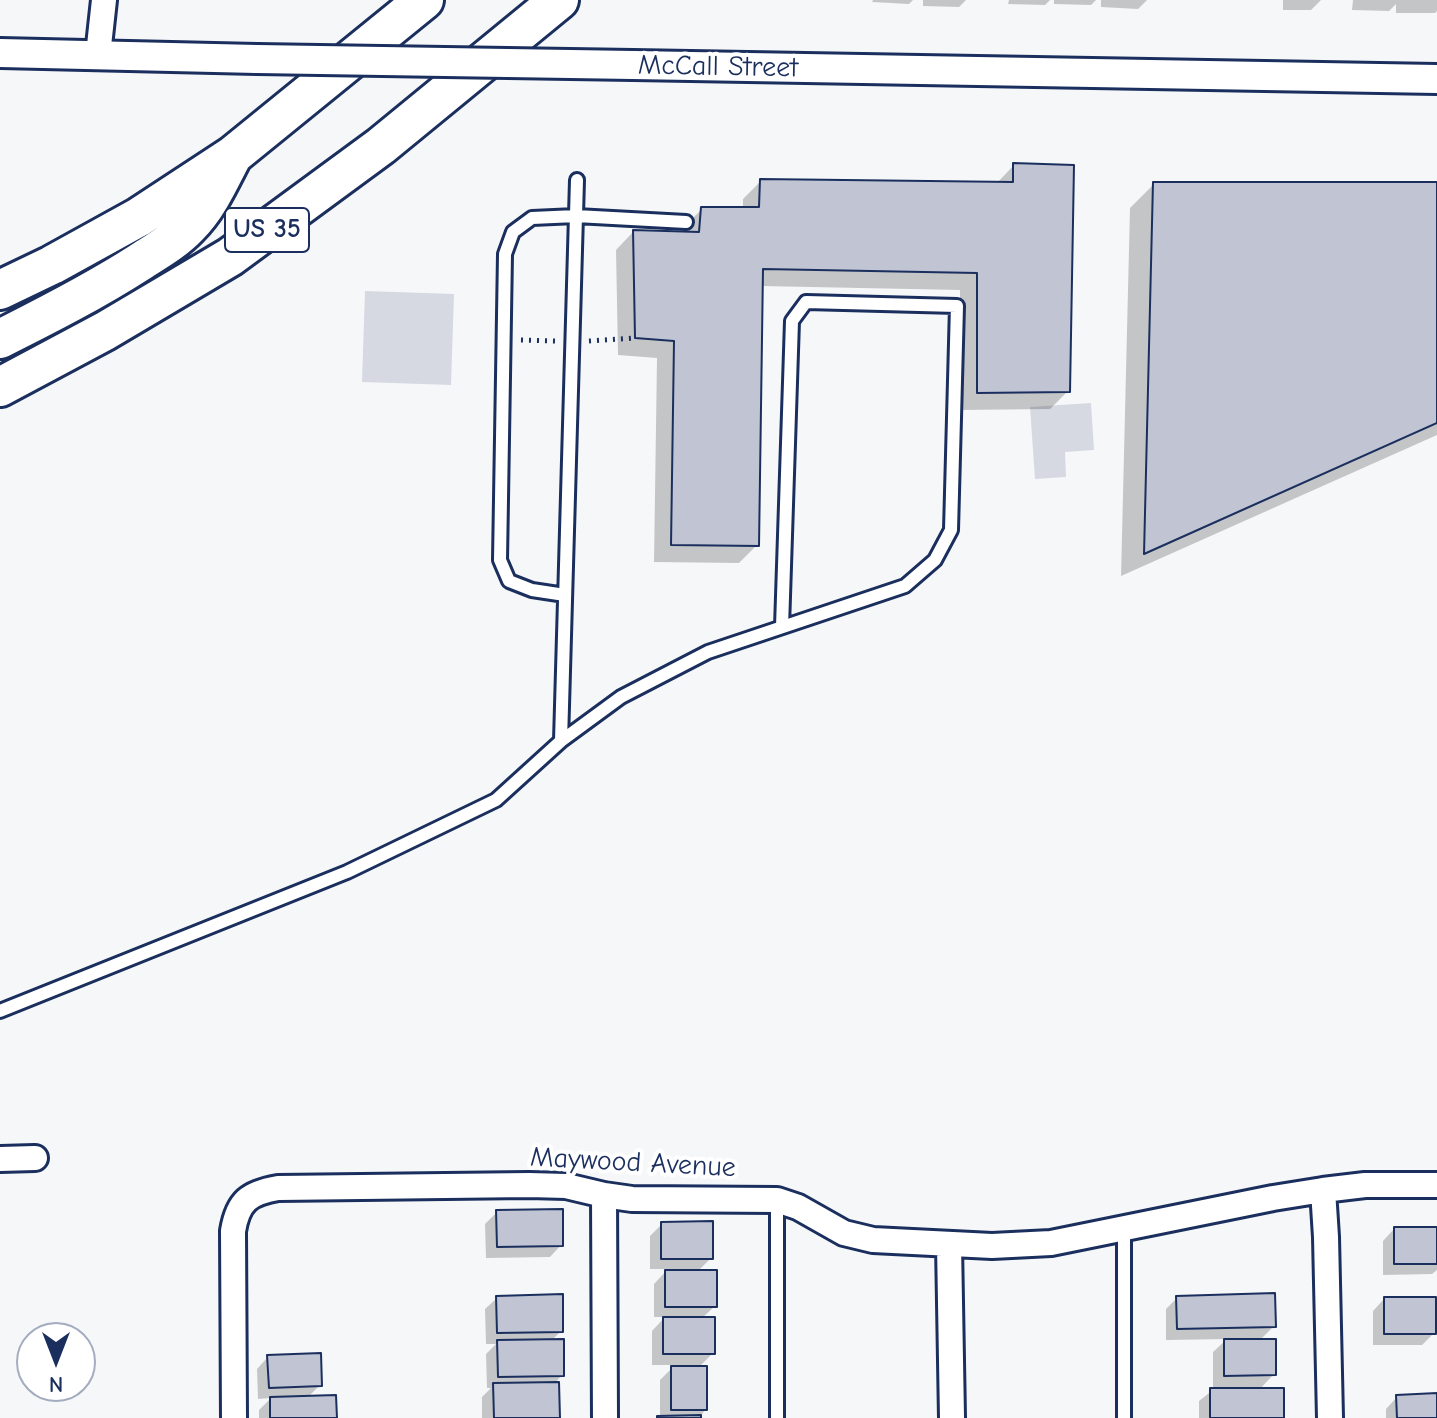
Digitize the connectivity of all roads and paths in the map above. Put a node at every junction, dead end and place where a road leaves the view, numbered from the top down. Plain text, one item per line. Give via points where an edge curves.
1 (104, 0) edge
2 (424, 0) edge
3 (559, 0) edge
4 (0, 53) edge
5 (98, 55) junction
6 (1437, 79) edge
7 (232, 156) junction
8 (577, 180) dead end
9 (576, 216) junction
10 (686, 222) dead end
11 (0, 290) edge
12 (0, 339) edge
13 (0, 387) edge
14 (565, 595) junction
15 (782, 627) junction
16 (561, 741) junction
17 (0, 1011) edge
18 (35, 1158) dead end
19 (0, 1159) edge
20 (1437, 1185) edge
21 (1323, 1190) junction
22 (604, 1195) junction
23 (777, 1200) junction
24 (1124, 1228) junction
25 (949, 1244) junction
26 (234, 1418) edge
27 (605, 1418) edge
28 (777, 1418) edge
29 (952, 1418) edge
30 (1124, 1418) edge
31 (1330, 1418) edge

1 - 5 street
2 - 7 highway, US 35
3 - 13 highway, US 35 via 381,146 230,257
4 - 5 street, McCall Street
5 - 6 street, McCall Street, bridge
7 - 11 highway, US 35 via 139,217
7 - 12 highway via 208,202 171,243
8 - 9 lane
9 - 10 lane
9 - 14 lane
9 - 14 lane via 532,218 513,232 505,254 500,560 509,581
14 - 16 lane
15 - 15 lane via 905,586 935,560 951,530 957,306 806,302 792,321
15 - 16 lane via 708,652 621,697
16 - 17 lane via 496,800 347,872
18 - 19 street
20 - 21 street, Maywood Avenue
21 - 24 street, Maywood Avenue
21 - 31 street
22 - 23 street, Maywood Avenue
22 - 26 street, Maywood Avenue via 566,1186 278,1188 246,1199 233,1231
22 - 27 street
23 - 25 street, Maywood Avenue via 844,1233
23 - 28 lane
24 - 25 street, Maywood Avenue via 1051,1243
24 - 30 lane
25 - 29 street

